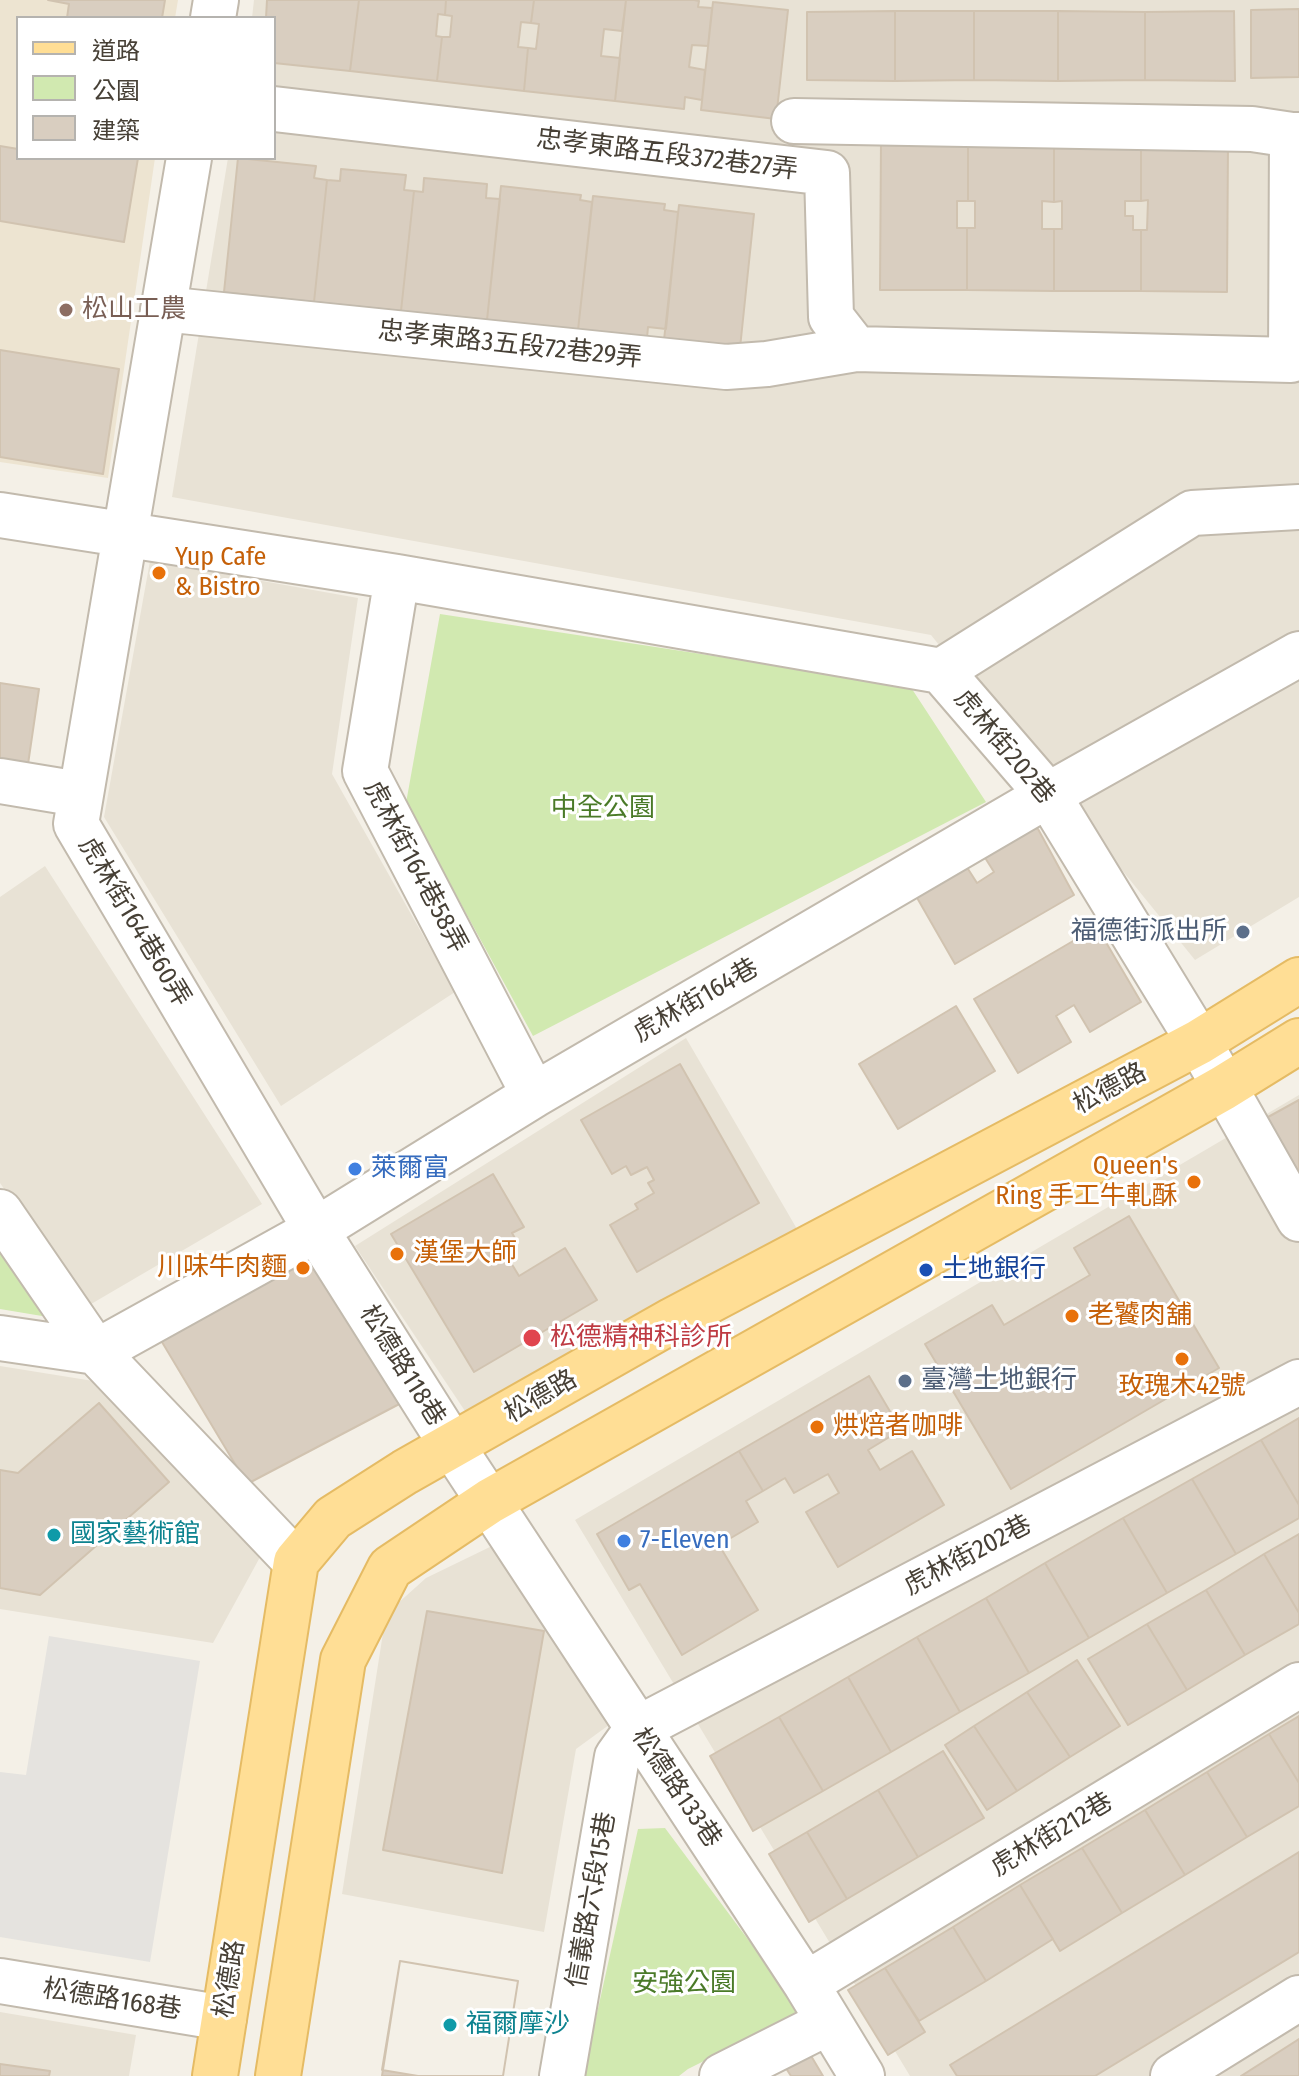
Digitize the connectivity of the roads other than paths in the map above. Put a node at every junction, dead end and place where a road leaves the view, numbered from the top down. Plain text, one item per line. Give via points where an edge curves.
1 (276, 109) edge
2 (1295, 135) edge
3 (189, 160) edge
4 (827, 173) junction
5 (163, 309) junction
6 (856, 349) junction
7 (1295, 360) edge
8 (1299, 507) edge
9 (0, 515) edge
10 (125, 536) junction
11 (397, 577) junction
12 (1299, 654) edge
13 (941, 671) junction
14 (0, 781) edge
15 (79, 794) junction
16 (1048, 795) junction
17 (1299, 980) edge
18 (1299, 1041) edge
19 (1199, 1042) junction
20 (1223, 1088) junction
21 (534, 1095) junction
22 (0, 1212) edge
23 (1299, 1219) edge
24 (316, 1230) junction
25 (0, 1338) edge
26 (96, 1352) junction
27 (1299, 1382) edge
28 (453, 1447) junction
29 (490, 1501) junction
30 (296, 1562) junction
31 (1299, 1685) edge
32 (637, 1729) junction
33 (0, 1981) edge
34 (806, 1984) junction
35 (1299, 1998) edge
36 (224, 2018) junction
37 (829, 2022) junction
38 (215, 2076) edge
39 (278, 2076) edge
40 (562, 2076) edge
41 (722, 2076) edge
42 (862, 2076) edge
43 (1173, 2076) edge

1 - 4 street, 忠孝東路五段372巷27弄
2 - 4 street via 1252,129 809,121
2 - 7 street
3 - 5 street, 虎林街164巷60弄
4 - 6 street, 忠孝東路五段372巷27弄 via 831,317
5 - 6 street, 忠孝東路3五段72巷29弄 via 726,367
5 - 10 street, 虎林街164巷60弄
6 - 7 street
8 - 13 street, 虎林街202巷 via 1192,513
9 - 10 street
10 - 11 street
10 - 15 street, 虎林街164巷60弄
11 - 13 street
11 - 21 street, 虎林街164巷58弄 via 365,771
12 - 16 street, 虎林街164巷
13 - 16 street, 虎林街202巷
14 - 15 street
15 - 24 street, 虎林街164巷60弄 via 76,824
16 - 19 street, 虎林街202巷
16 - 21 street, 虎林街164巷
17 - 19 main road, 松德路
18 - 20 main road, 松德路
19 - 20 street, 虎林街202巷
19 - 28 main road, 松德路 via 673,1320
20 - 23 street
20 - 29 main road, 松德路
21 - 24 street, 虎林街164巷
22 - 26 street
24 - 26 street, 虎林街164巷
24 - 28 street, 松德路118巷
25 - 26 street
26 - 30 street
27 - 32 street, 虎林街202巷
28 - 29 street, 松德路118巷
28 - 30 main road, 松德路 via 333,1518
29 - 32 street, 松德路133巷
29 - 39 main road, 松德路 via 390,1568 343,1660
30 - 36 main road, 松德路
31 - 34 street, 虎林街212巷
32 - 34 street, 松德路133巷
32 - 40 street, 信義路六段15巷 via 617,1757
33 - 36 street, 松德路168巷
34 - 37 street, 松德路133巷
35 - 43 street
36 - 38 main road, 松德路
37 - 41 street
37 - 42 street, 松德路133巷

